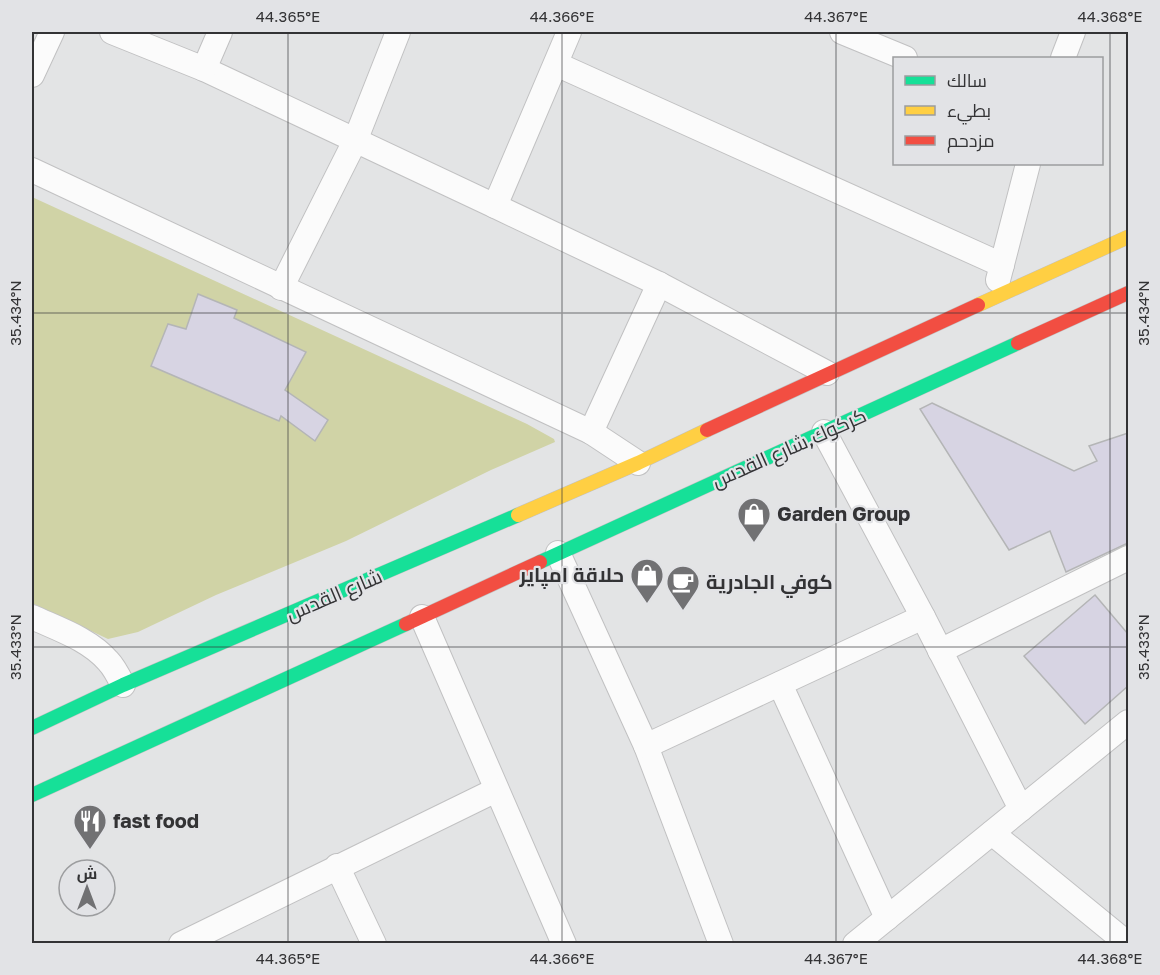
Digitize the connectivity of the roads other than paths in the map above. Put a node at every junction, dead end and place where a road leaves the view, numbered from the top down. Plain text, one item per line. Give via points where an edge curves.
1 (52, 32) edge
2 (112, 32) edge
3 (220, 32) edge
4 (398, 32) edge
5 (569, 32) edge
6 (842, 32) edge
7 (1073, 32) edge
8 (886, 40) edge
9 (904, 57) edge
10 (1063, 57) edge
11 (556, 64) junction
12 (204, 69) junction
13 (32, 75) edge
14 (355, 141) junction
15 (1029, 165) edge
16 (32, 170) edge
17 (495, 206) junction
18 (1128, 237) edge
19 (1002, 265) junction
20 (659, 284) junction
21 (281, 288) junction
22 (1128, 293) edge
23 (993, 299) junction
24 (827, 373) junction
25 (591, 432) junction
26 (824, 432) junction
27 (638, 463) junction
28 (558, 553) junction
29 (1128, 558) edge
30 (32, 617) edge
31 (422, 617) junction
32 (923, 617) junction
33 (940, 651) junction
34 (780, 684) junction
35 (123, 685) junction
36 (1128, 722) edge
37 (32, 728) edge
38 (646, 747) junction
39 (496, 790) junction
40 (32, 795) edge
41 (1021, 809) junction
42 (992, 833) junction
43 (337, 866) junction
44 (887, 918) junction
45 (866, 941) edge
46 (181, 944) edge
47 (374, 944) edge
48 (564, 944) edge
49 (721, 944) edge
50 (1128, 944) edge

1 - 13 street
2 - 12 street
3 - 12 street
4 - 14 street
5 - 11 street
6 - 8 street
7 - 10 street
8 - 9 street
11 - 17 street
11 - 19 street
12 - 14 street
14 - 17 street
14 - 21 street
15 - 19 street
16 - 21 street
17 - 20 street
18 - 23 main road
19 - 23 street
20 - 24 street
20 - 25 street
21 - 25 street
22 - 26 main road, كركوك,شارع القدس
23 - 24 main road
24 - 27 main road
25 - 27 street
26 - 28 main road, كركوك,شارع القدس
26 - 32 street
27 - 35 main road, شارع القدس
28 - 31 main road, كركوك,شارع القدس
28 - 38 street
29 - 33 street
30 - 35 street via 96,649 110,662
31 - 39 street
31 - 40 main road
32 - 33 street
32 - 34 street
33 - 41 street
34 - 38 street
34 - 44 street
35 - 37 main road, شارع القدس
36 - 41 street
38 - 49 street
39 - 43 street
39 - 48 street
41 - 42 street
42 - 44 street
42 - 50 street
43 - 46 street
43 - 47 street
44 - 45 street

